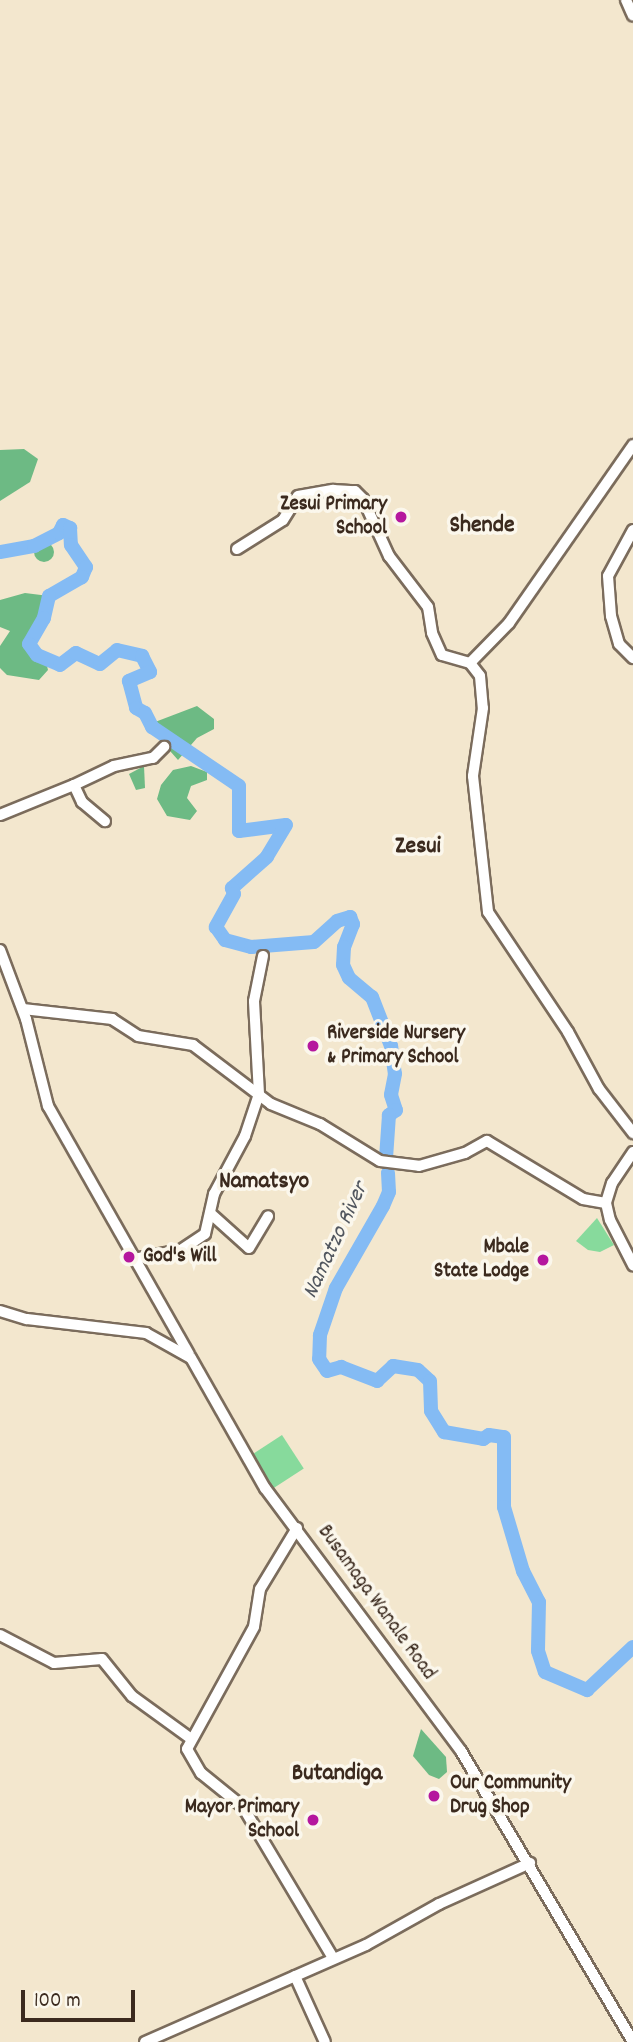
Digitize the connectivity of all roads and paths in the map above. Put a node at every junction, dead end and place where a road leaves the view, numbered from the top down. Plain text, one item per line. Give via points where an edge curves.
1 (627, 0) edge
2 (633, 16) edge
3 (633, 445) edge
4 (633, 530) edge
5 (237, 549) dead end
6 (633, 658) edge
7 (470, 663) junction
8 (164, 747) dead end
9 (74, 785) junction
10 (0, 816) edge
11 (105, 821) dead end
12 (0, 950) edge
13 (262, 956) dead end
14 (23, 1009) junction
15 (259, 1094) junction
16 (633, 1133) edge
17 (633, 1152) edge
18 (607, 1198) junction
19 (210, 1213) junction
20 (268, 1216) dead end
21 (134, 1259) junction
22 (633, 1265) edge
23 (0, 1311) edge
24 (191, 1357) junction
25 (297, 1528) junction
26 (0, 1635) edge
27 (190, 1738) junction
28 (530, 1863) junction
29 (333, 1958) junction
30 (295, 1976) junction
31 (145, 2042) edge
32 (325, 2042) edge
33 (633, 2042) edge

1 - 2 street
3 - 7 street via 509,623
4 - 6 street via 608,576 617,635
5 - 7 street via 283,520 298,496 355,491 389,556 428,607 442,655
7 - 16 street via 484,690 473,776 488,912 562,1023 599,1089
8 - 9 street via 153,758 114,766
9 - 10 street
9 - 11 street via 82,802
12 - 14 street, Busamaga Wanale Road
13 - 15 street via 254,1001
14 - 15 street via 112,1018 138,1036 184,1042
14 - 21 street, Busamaga Wanale Road via 48,1106
15 - 18 street via 392,1164 425,1164 487,1141 583,1199
15 - 19 street
17 - 18 street
18 - 22 street via 610,1220
19 - 20 street via 249,1248
19 - 21 street via 205,1234 195,1244
21 - 24 street, Busamaga Wanale Road
23 - 24 street via 27,1319 146,1334
24 - 25 street, Busamaga Wanale Road via 247,1461
25 - 27 street via 260,1589 254,1626 242,1652
25 - 28 street, Busamaga Wanale Road via 461,1751
26 - 27 street via 54,1664 102,1659 132,1696
27 - 29 street via 187,1749 192,1764 243,1807
28 - 29 street
28 - 33 street, Busamaga Wanale Road
29 - 30 street
30 - 31 street
30 - 32 street

